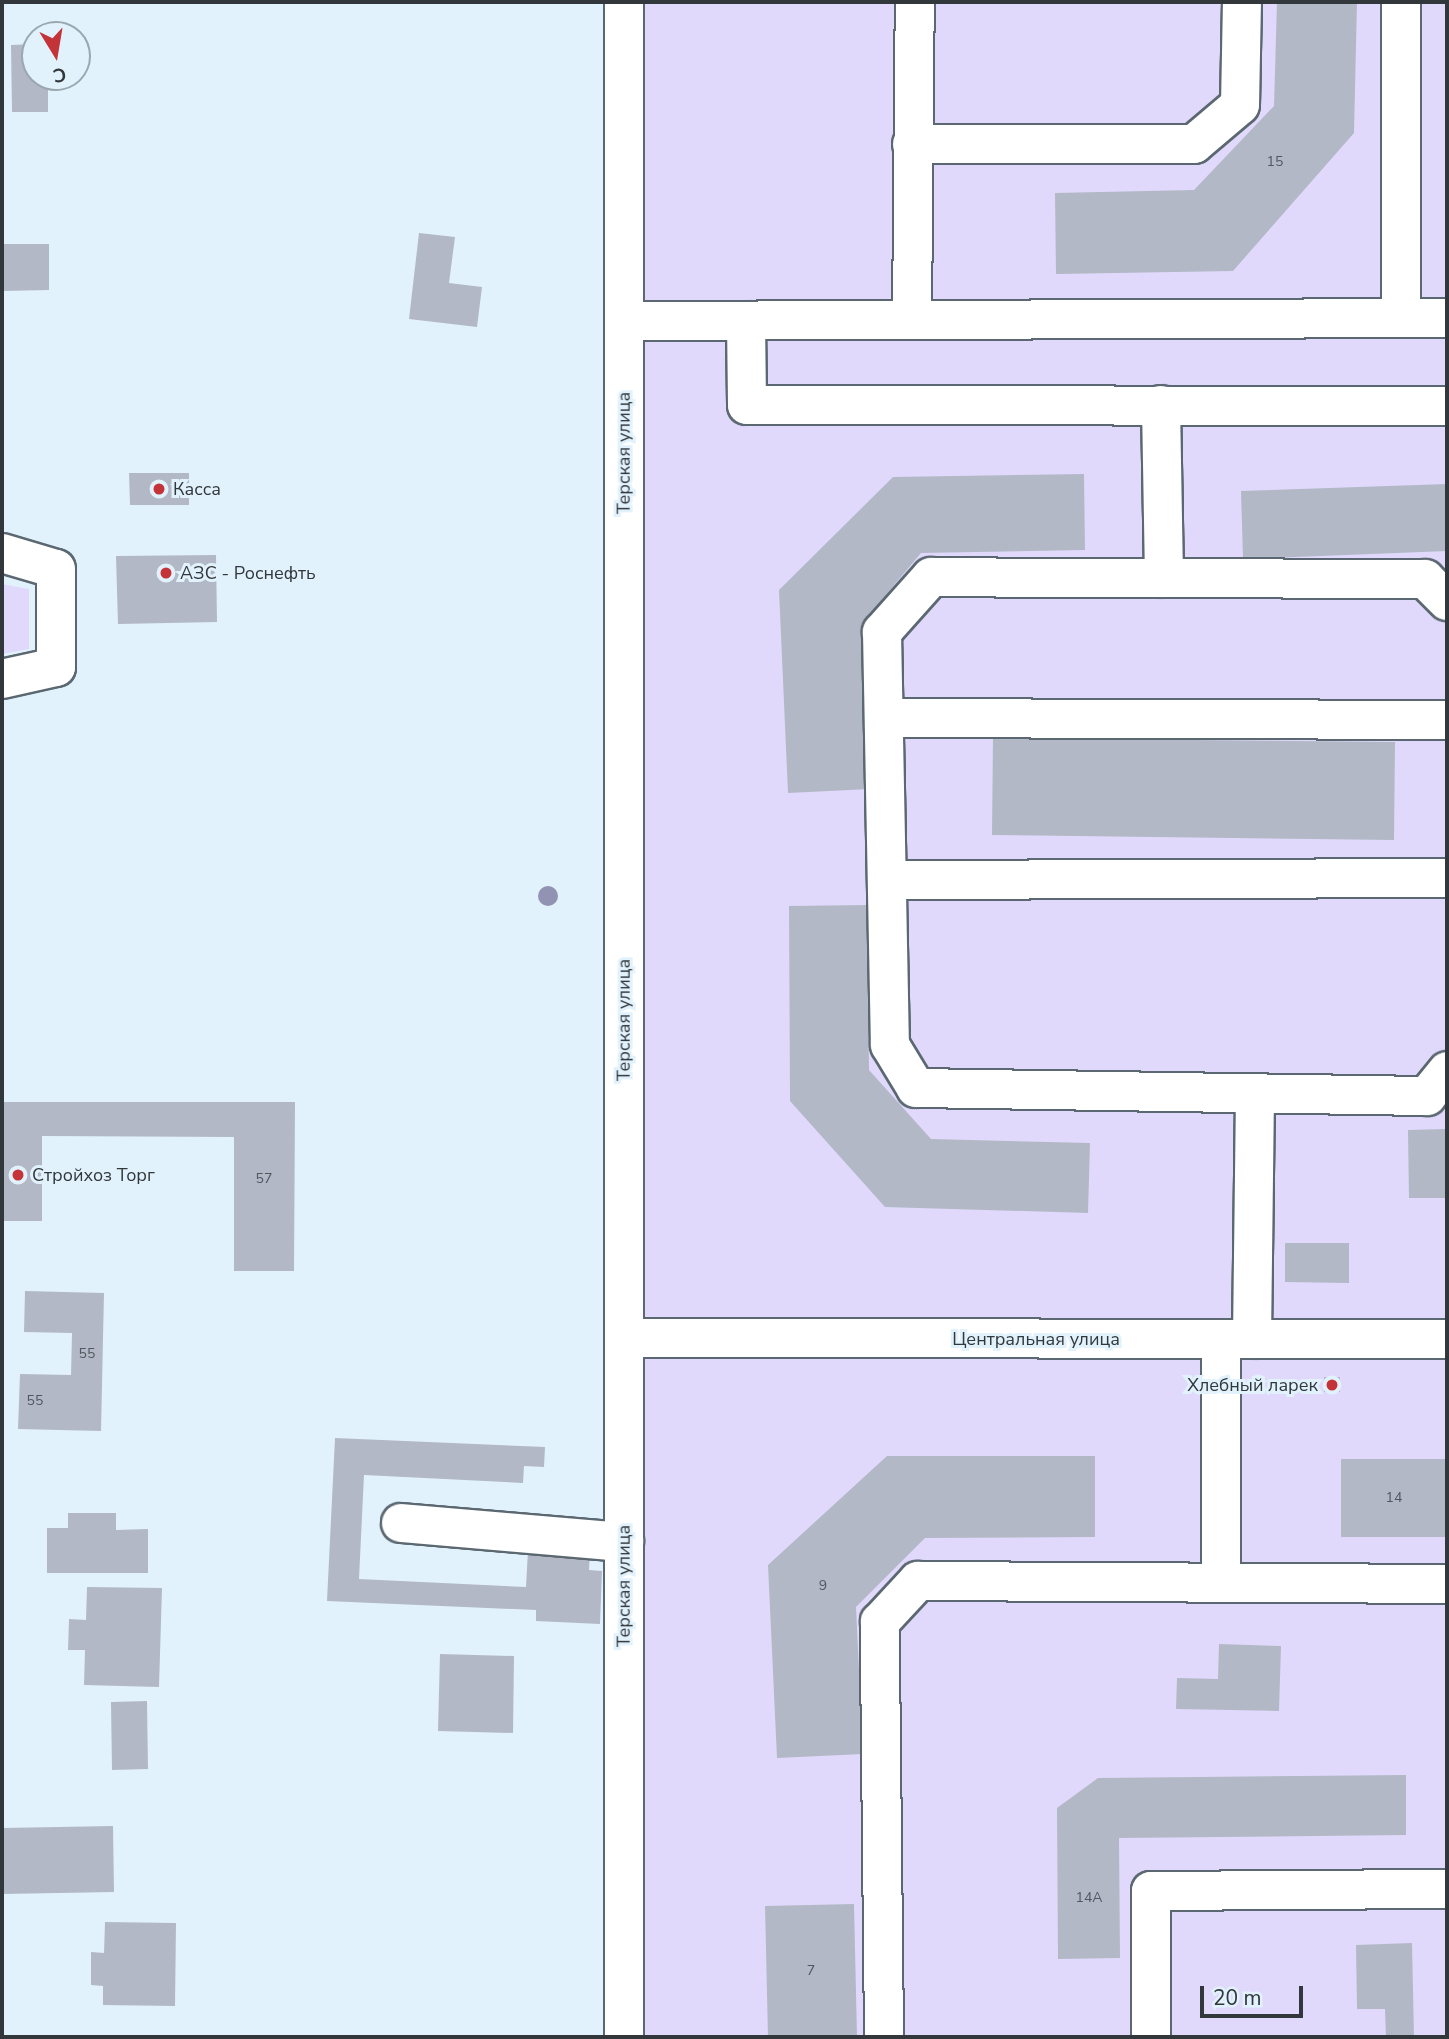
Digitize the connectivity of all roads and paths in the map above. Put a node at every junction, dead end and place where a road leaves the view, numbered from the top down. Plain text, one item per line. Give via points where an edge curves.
1 (624, 2) edge
2 (915, 2) edge
3 (1242, 2) edge
4 (1402, 2) edge
5 (912, 144) junction
6 (1401, 318) junction
7 (1447, 318) edge
8 (912, 320) junction
9 (624, 321) junction
10 (746, 321) junction
11 (1161, 405) junction
12 (1447, 406) edge
13 (2, 553) edge
14 (1164, 578) junction
15 (1447, 601) edge
16 (2, 679) edge
17 (884, 718) junction
18 (1447, 720) edge
19 (1447, 878) edge
20 (887, 880) junction
21 (1447, 1072) edge
22 (1255, 1094) junction
23 (624, 1338) junction
24 (1237, 1339) junction
25 (1447, 1339) edge
26 (401, 1523) dead end
27 (624, 1542) junction
28 (1221, 1583) junction
29 (1447, 1584) edge
30 (1447, 1889) edge
31 (624, 2037) edge
32 (884, 2037) edge
33 (1151, 2037) edge

1 - 9 street, Терская улица
2 - 5 street
3 - 5 street via 1240,105 1194,144
4 - 6 street
5 - 8 street
6 - 7 street
6 - 8 street
8 - 10 street
9 - 10 street
9 - 23 street, Терская улица
10 - 11 street via 747,405
11 - 12 street
11 - 14 street
13 - 16 street via 56,569 56,667
14 - 15 street via 1425,579
14 - 17 street via 931,577 883,632
17 - 18 street
17 - 20 street
19 - 20 street
20 - 22 street via 890,1045 916,1088
21 - 22 street via 1427,1096
22 - 24 street
23 - 24 street, Центральная улица
23 - 27 street, Терская улица
24 - 25 street, Центральная улица
24 - 28 street
26 - 27 street
27 - 31 street, Терская улица
28 - 29 street
28 - 32 street via 918,1581 880,1622
30 - 33 street via 1151,1891

